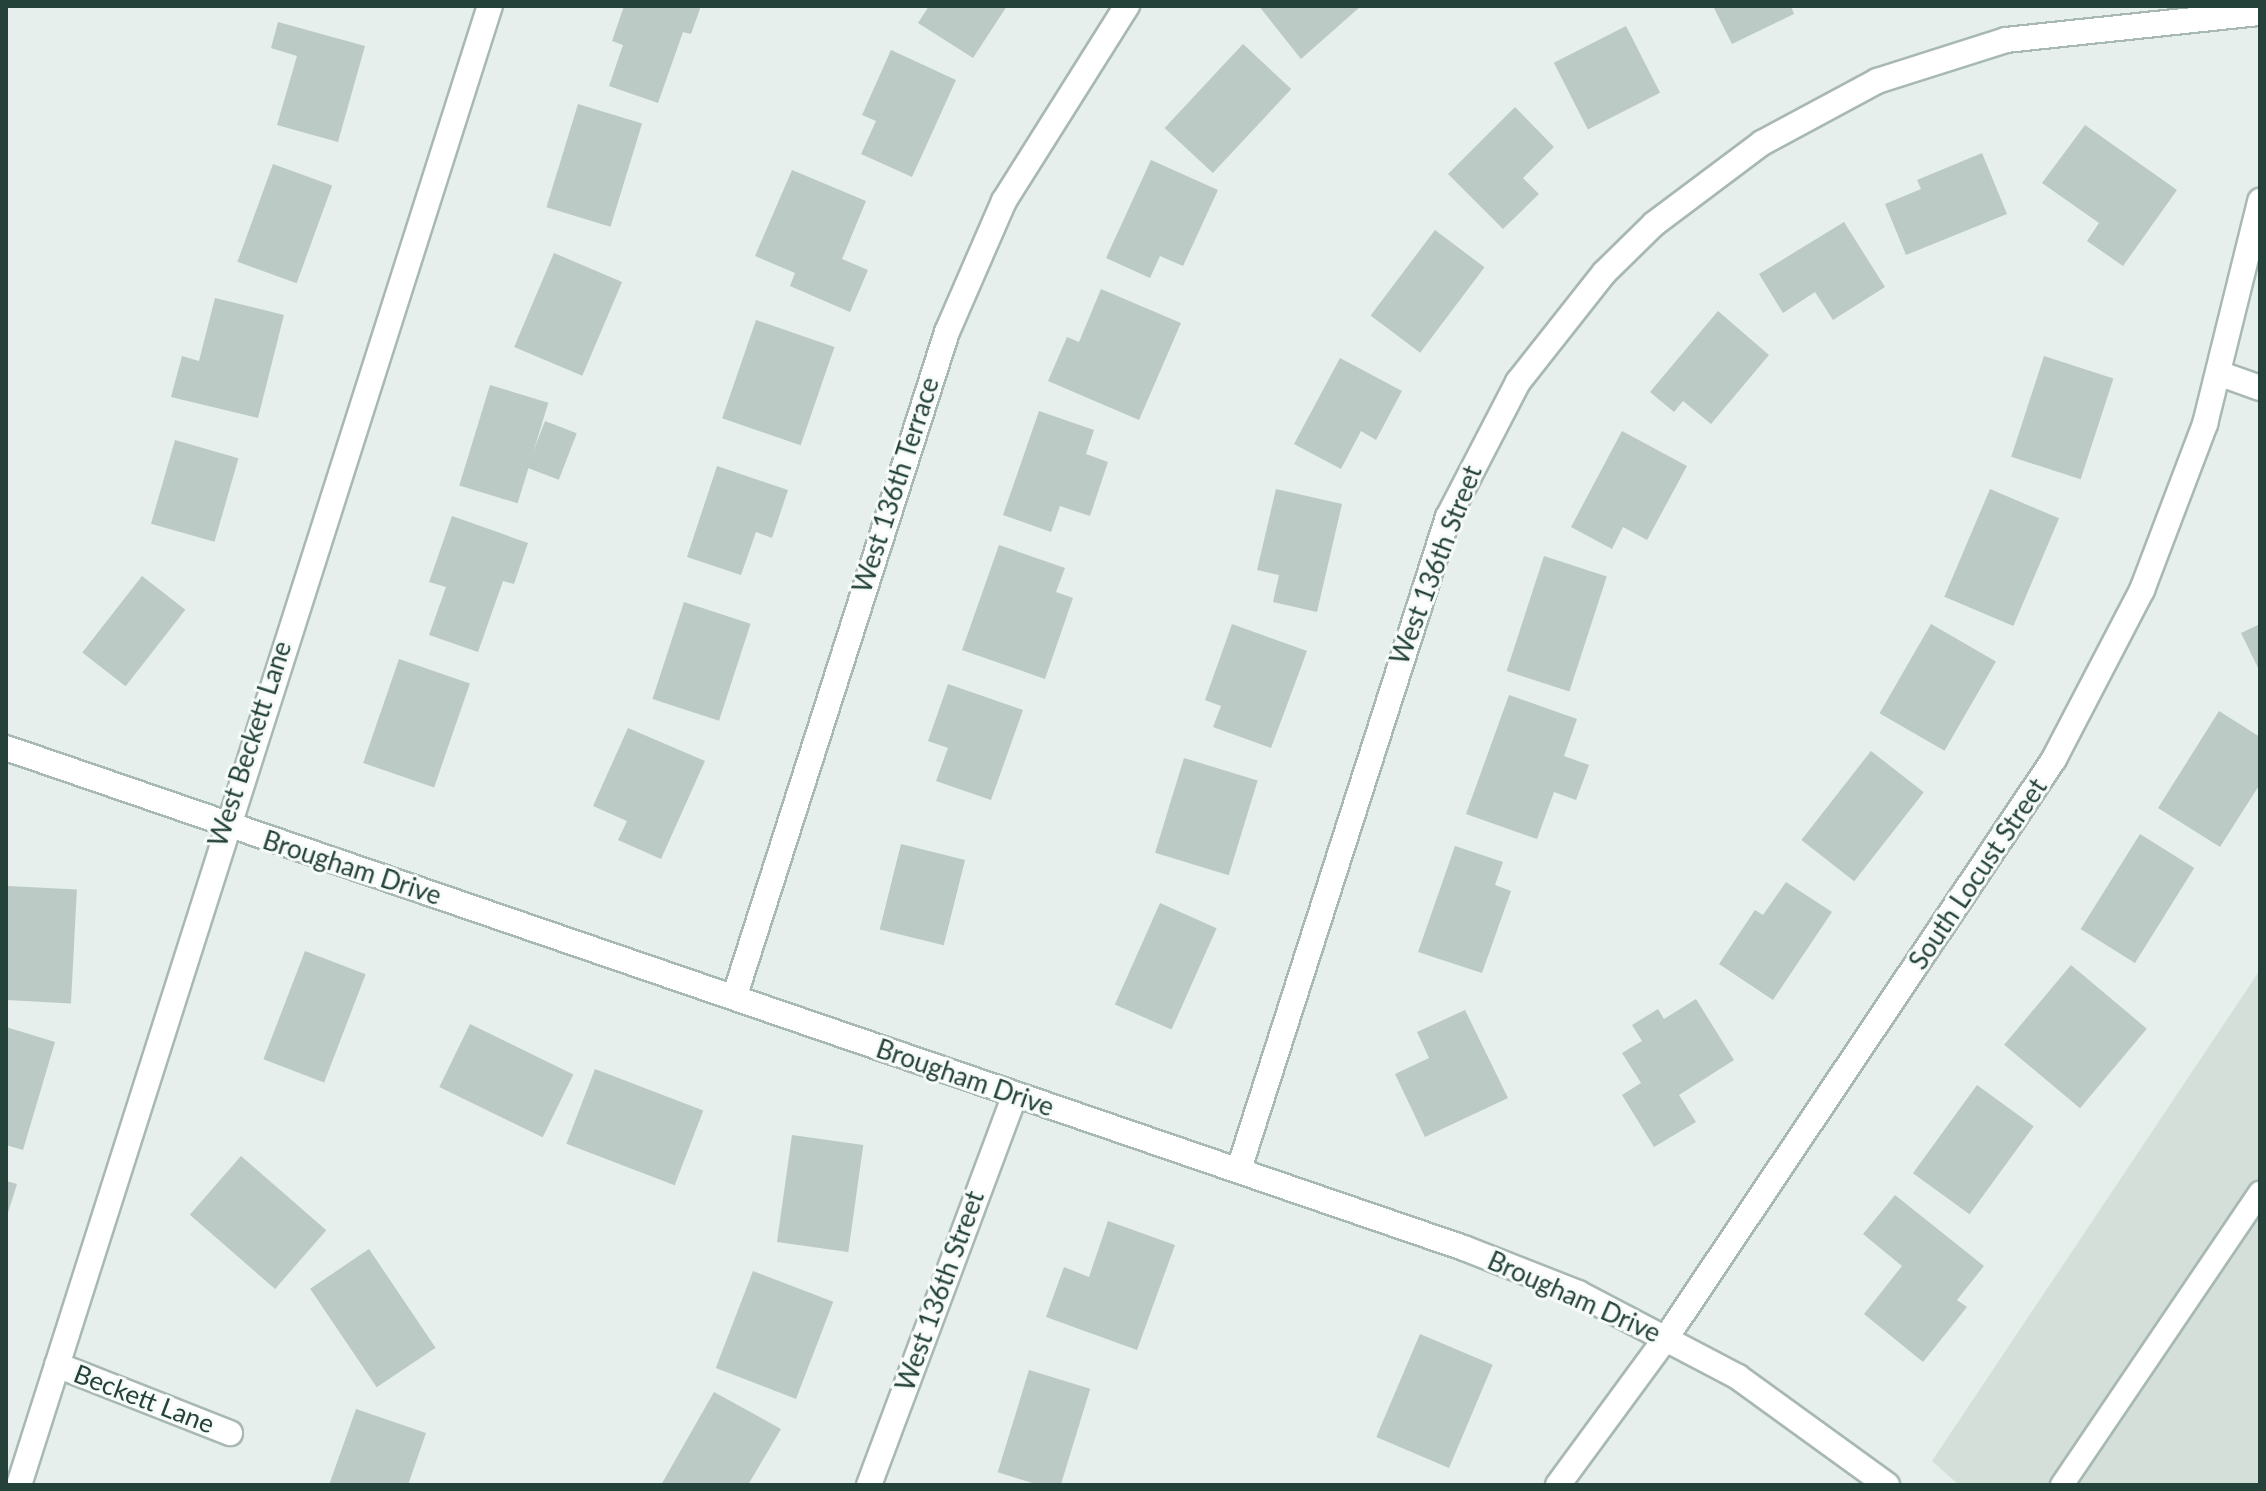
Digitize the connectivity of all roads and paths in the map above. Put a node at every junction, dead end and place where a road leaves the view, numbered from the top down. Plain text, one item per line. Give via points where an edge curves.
1 (490, 6) edge
2 (1127, 6) edge
3 (2260, 13) edge
4 (2260, 201) edge
5 (2221, 374) junction
6 (2260, 388) edge
7 (6, 748) edge
8 (223, 825) junction
9 (735, 995) junction
10 (1014, 1097) junction
11 (1239, 1169) junction
12 (2260, 1193) edge
13 (1666, 1338) junction
14 (57, 1365) junction
15 (230, 1433) dead end
16 (19, 1485) edge
17 (869, 1485) edge
18 (1558, 1485) edge
19 (1887, 1485) edge
20 (2062, 1485) edge

1 - 8 street, West Beckett Lane
2 - 9 street, West 136th Terrace via 1004,201 947,332
3 - 11 street, West 136th Street via 2006,40 1877,81 1762,143 1654,224 1604,273 1518,382 1448,517
4 - 5 street, South Locust Street
5 - 6 street
5 - 13 street, South Locust Street via 2142,590 2054,759
7 - 8 street, Brougham Drive
8 - 9 street, Brougham Drive
8 - 14 street, West Beckett Lane
9 - 10 street, Brougham Drive
10 - 11 street, Brougham Drive
10 - 17 street, West 136th Street
11 - 13 street, Brougham Drive via 1492,1259
12 - 20 lane
13 - 18 street, South Locust Street
13 - 19 street, Brougham Drive via 1738,1377
14 - 15 street, Beckett Lane
14 - 16 street, West Beckett Lane

